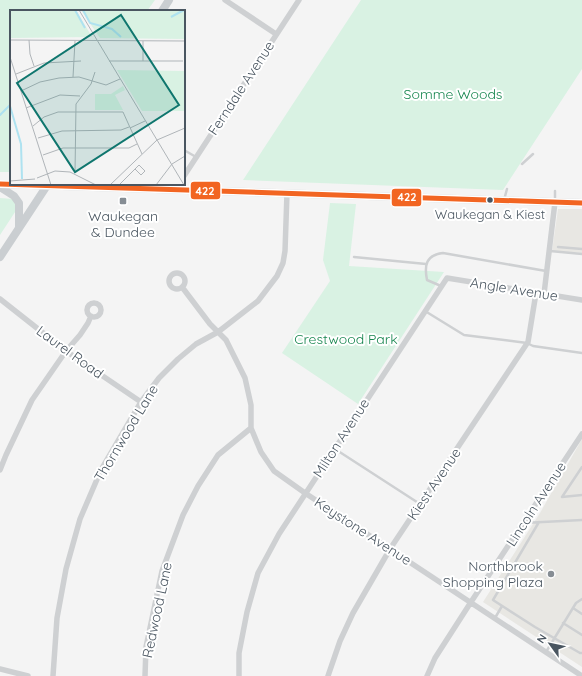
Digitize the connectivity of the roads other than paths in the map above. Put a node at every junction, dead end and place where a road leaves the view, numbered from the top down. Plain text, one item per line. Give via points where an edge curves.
1 (169, 0) edge
2 (225, 0) edge
3 (299, 0) edge
4 (163, 10) edge
5 (276, 34) junction
6 (185, 151) edge
7 (533, 154) dead end
8 (196, 157) junction
9 (522, 164) dead end
10 (185, 174) edge
11 (0, 184) edge
12 (10, 184) edge
13 (47, 185) edge
14 (87, 186) edge
15 (103, 186) edge
16 (0, 187) edge
17 (177, 187) edge
18 (507, 189) dead end
19 (555, 191) dead end
20 (287, 193) junction
21 (504, 200) junction
22 (555, 202) junction
23 (582, 203) edge
24 (19, 228) junction
25 (558, 247) dead end
26 (582, 248) edge
27 (549, 251) junction
28 (582, 254) edge
29 (0, 257) edge
30 (354, 257) dead end
31 (426, 264) junction
32 (547, 271) junction
33 (447, 278) joint
34 (441, 286) junction
35 (182, 288) dead end
36 (536, 293) junction
37 (544, 294) junction
38 (0, 299) edge
39 (582, 300) edge
40 (425, 311) junction
41 (90, 316) dead end
42 (218, 332) junction
43 (527, 343) junction
44 (66, 351) junction
45 (582, 354) edge
46 (141, 402) junction
47 (251, 428) junction
48 (582, 434) edge
49 (334, 449) junction
50 (582, 467) edge
51 (0, 470) edge
52 (305, 493) junction
53 (582, 495) edge
54 (420, 505) junction
55 (582, 520) edge
56 (539, 522) junction
57 (523, 523) junction
58 (390, 549) junction
59 (582, 599) edge
60 (471, 602) junction
61 (502, 606) junction
62 (573, 608) junction
63 (582, 614) edge
64 (495, 618) junction
65 (564, 623) junction
66 (582, 635) edge
67 (555, 638) junction
68 (546, 652) junction
69 (582, 653) edge
70 (0, 669) edge
71 (28, 676) edge
72 (53, 676) edge
73 (145, 676) edge
74 (239, 676) edge
75 (328, 676) edge
76 (428, 676) edge
77 (582, 676) edge

1 - 4 main road
2 - 5 street
3 - 5 street, Ferndale Avenue
5 - 8 street, Ferndale Avenue
6 - 8 lane
7 - 9 lane
8 - 10 street, Ferndale Avenue
11 - 12 main road
13 - 14 main road
13 - 24 main road
14 - 15 main road
15 - 17 main road
16 - 24 main road via 20,203
17 - 20 main road
18 - 21 lane
19 - 22 lane
20 - 21 main road
20 - 42 street, Thornwood Lane via 285,251 277,276 258,301
21 - 22 main road
22 - 23 main road
22 - 27 street
24 - 29 main road
25 - 26 lane
27 - 28 lane
27 - 32 street
30 - 31 lane
31 - 32 lane via 430,257 443,253
31 - 34 lane via 427,280
32 - 37 street
33 - 34 street, Milton Avenue
33 - 36 street, Angle Avenue
34 - 40 street, Milton Avenue
35 - 42 street, Keystone Avenue
36 - 37 street, Angle Avenue
36 - 43 street, Kiest Avenue
37 - 39 street, Angle Avenue
38 - 44 street, Laurel Road
40 - 43 lane via 464,335
40 - 49 street, Milton Avenue
41 - 44 street via 80,335
42 - 46 street, Thornwood Lane via 196,344 178,359 159,378
42 - 47 street, Keystone Avenue via 226,340 245,378 251,405
43 - 45 lane
43 - 54 street, Kiest Avenue
44 - 46 street, Laurel Road
44 - 51 street via 32,400
46 - 72 street, Thornwood Lane via 101,470 80,519 66,568 57,618
47 - 52 street, Keystone Avenue via 261,452 274,471
47 - 73 street, Redwood Lane via 218,455 183,515 162,571 146,647
48 - 57 street, Lincoln Avenue
49 - 52 street, Milton Avenue
49 - 54 lane
50 - 53 lane via 562,497
52 - 58 street, Keystone Avenue
52 - 74 street, Milton Avenue via 258,573 239,653
54 - 58 street, Kiest Avenue
55 - 56 lane
56 - 57 lane
56 - 61 lane via 493,600
57 - 60 street, Lincoln Avenue
58 - 60 street, Keystone Avenue
58 - 75 street, Kiest Avenue via 353,613
59 - 62 lane
60 - 64 street, Keystone Avenue
60 - 76 street, Lincoln Avenue via 435,658
61 - 64 lane
61 - 67 lane
62 - 63 lane
62 - 65 lane
64 - 68 street, Keystone Avenue via 514,634
65 - 66 lane
65 - 67 lane
67 - 68 lane
67 - 69 lane
68 - 77 street, Keystone Avenue
70 - 71 street

